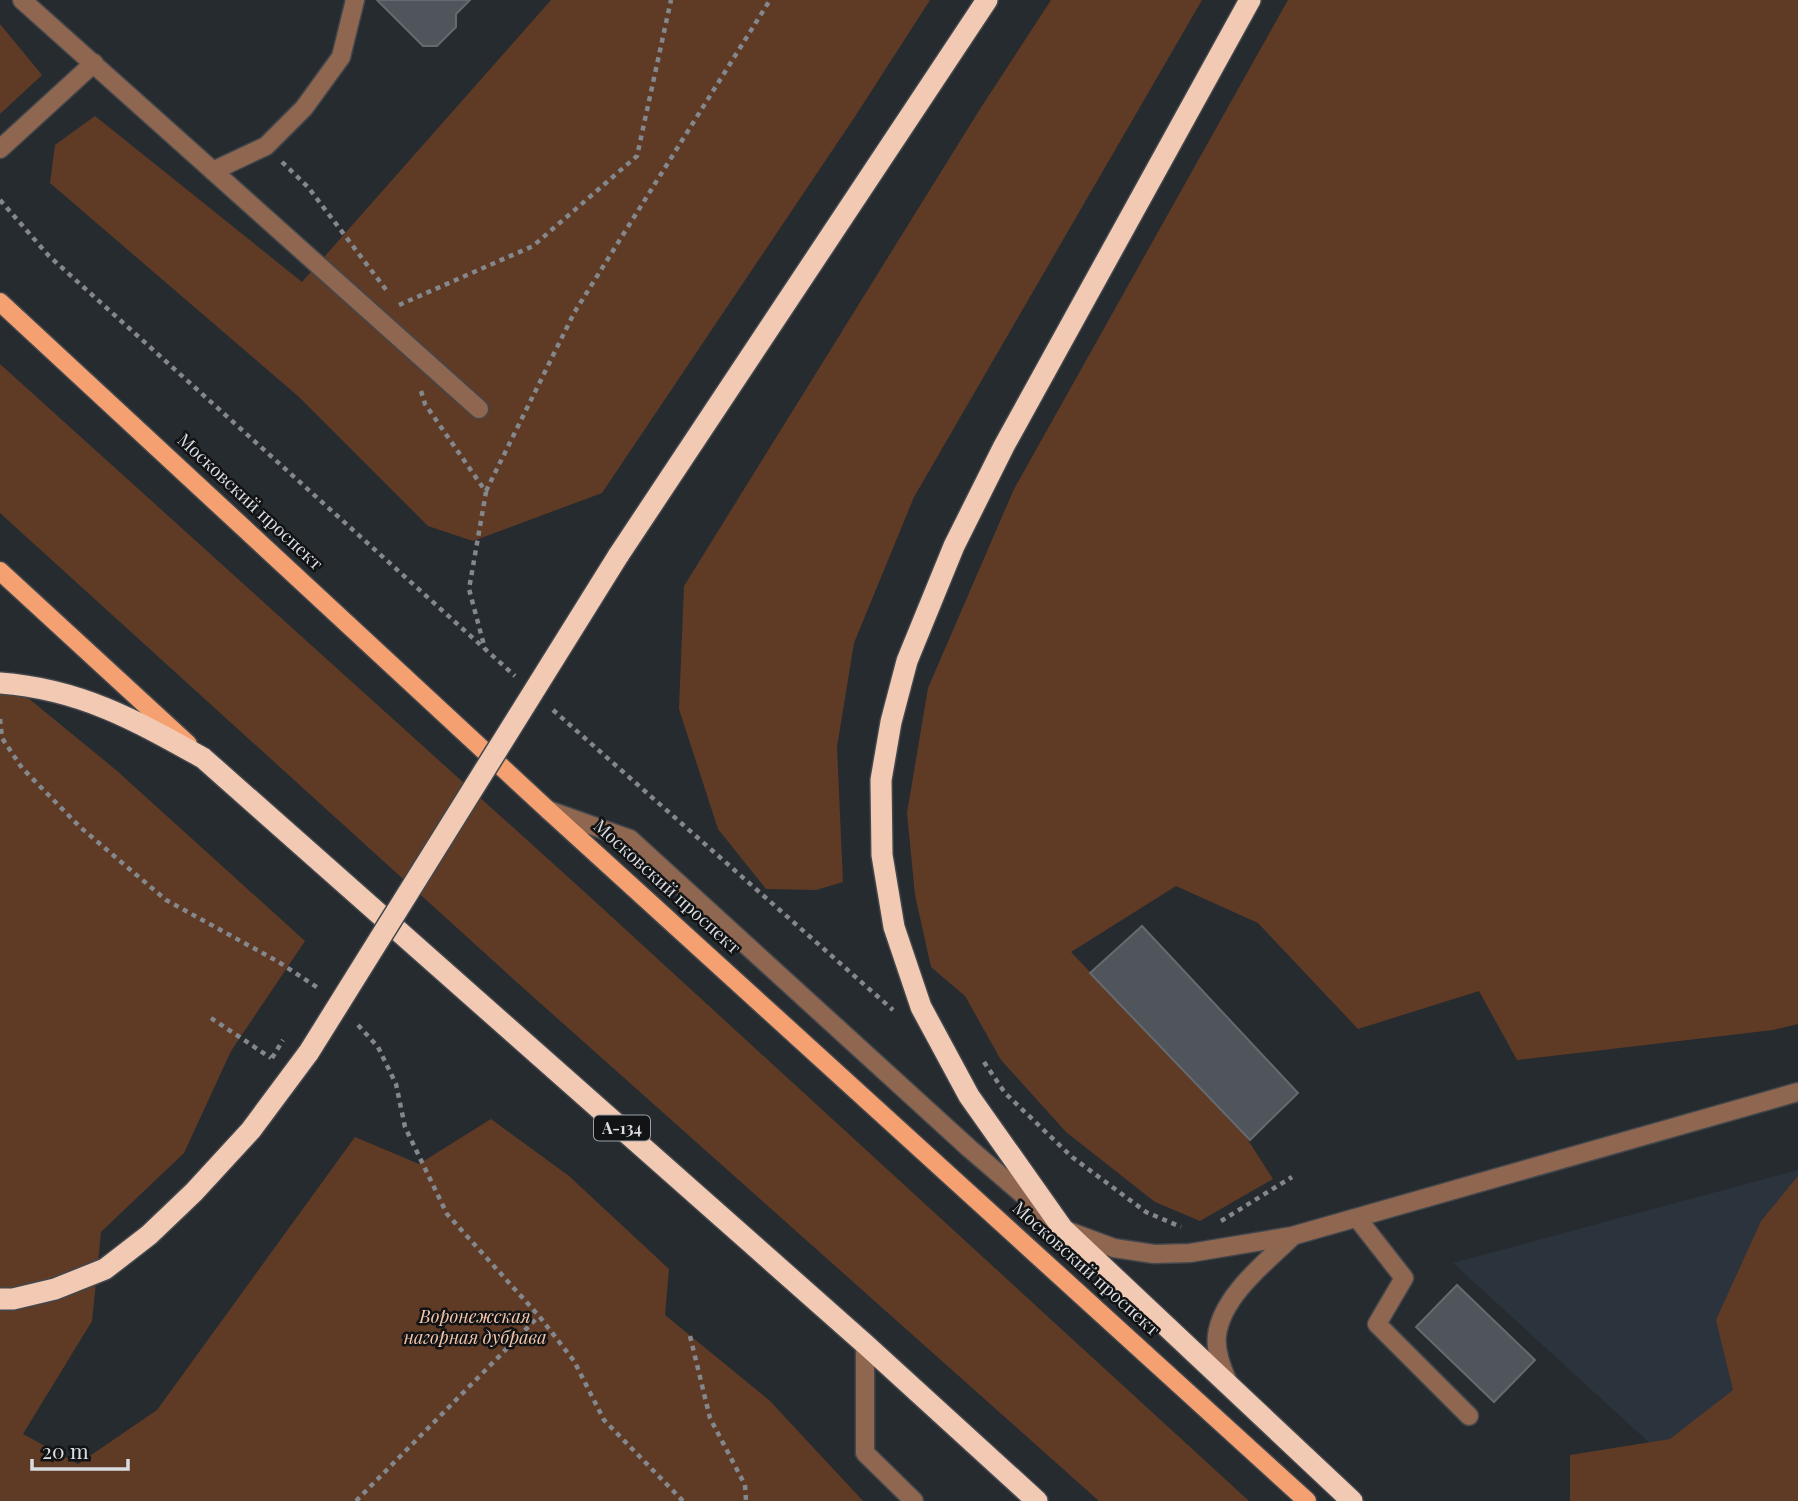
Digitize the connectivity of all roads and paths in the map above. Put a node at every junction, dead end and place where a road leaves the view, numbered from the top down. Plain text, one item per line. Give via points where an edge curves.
1 (22, 0) edge
2 (355, 0) edge
3 (671, 0) edge
4 (769, 0) edge
5 (987, 0) edge
6 (1250, 0) edge
7 (94, 63) junction
8 (266, 146) junction
9 (0, 149) edge
10 (213, 171) junction
11 (0, 200) edge
12 (390, 294) dead end
13 (0, 302) edge
14 (411, 348) junction
15 (479, 409) dead end
16 (486, 492) junction
17 (0, 571) edge
18 (486, 650) junction
19 (517, 677) dead end
20 (0, 683) edge
21 (547, 705) dead end
22 (203, 758) junction
23 (548, 810) junction
24 (897, 1014) dead end
25 (211, 1018) dead end
26 (272, 1058) dead end
27 (983, 1061) dead end
28 (1798, 1092) edge
29 (1292, 1177) dead end
30 (1357, 1217) junction
31 (1182, 1227) dead end
32 (1211, 1227) dead end
33 (1063, 1229) junction
34 (1292, 1237) junction
35 (0, 1299) edge
36 (539, 1316) dead end
37 (690, 1336) dead end
38 (865, 1344) junction
39 (1229, 1386) junction
40 (1469, 1416) dead end
41 (604, 1420) dead end
42 (356, 1501) edge
43 (683, 1501) edge
44 (746, 1501) edge
45 (914, 1501) edge
46 (1037, 1501) edge
47 (1307, 1501) edge
48 (1352, 1501) edge

1 - 7 street
2 - 8 street via 341,57 304,108
3 - 14 path via 637,156 533,246 398,305
4 - 16 path via 574,313
5 - 35 highway, bridge via 618,556 309,1052 251,1130 149,1235 105,1269 55,1289
6 - 33 highway via 1004,446 954,546 907,661 883,768 882,855 894,927 921,1007 969,1096
7 - 9 street
7 - 10 street
8 - 10 street
8 - 12 path via 308,187
10 - 14 street
11 - 18 path via 49,256
13 - 23 main road, Московский проспект
14 - 15 street
14 - 16 path via 425,404
16 - 18 path via 469,589
17 - 22 main road
18 - 19 path
20 - 22 highway via 84,698
21 - 24 path
22 - 38 highway, А-134
23 - 33 street via 630,839
23 - 47 main road, Московский проспект
25 - 26 path
27 - 31 path via 1004,1093 1072,1157 1146,1212
28 - 30 street
29 - 32 path
30 - 34 street
30 - 40 street via 1404,1278 1377,1324
33 - 34 street via 1114,1248 1154,1254
33 - 39 highway
34 - 39 street via 1245,1282 1224,1313 1217,1336
36 - 42 path
37 - 44 path via 710,1418 745,1485
38 - 45 street via 865,1453
38 - 46 highway, А-134
39 - 48 highway
41 - 43 path

